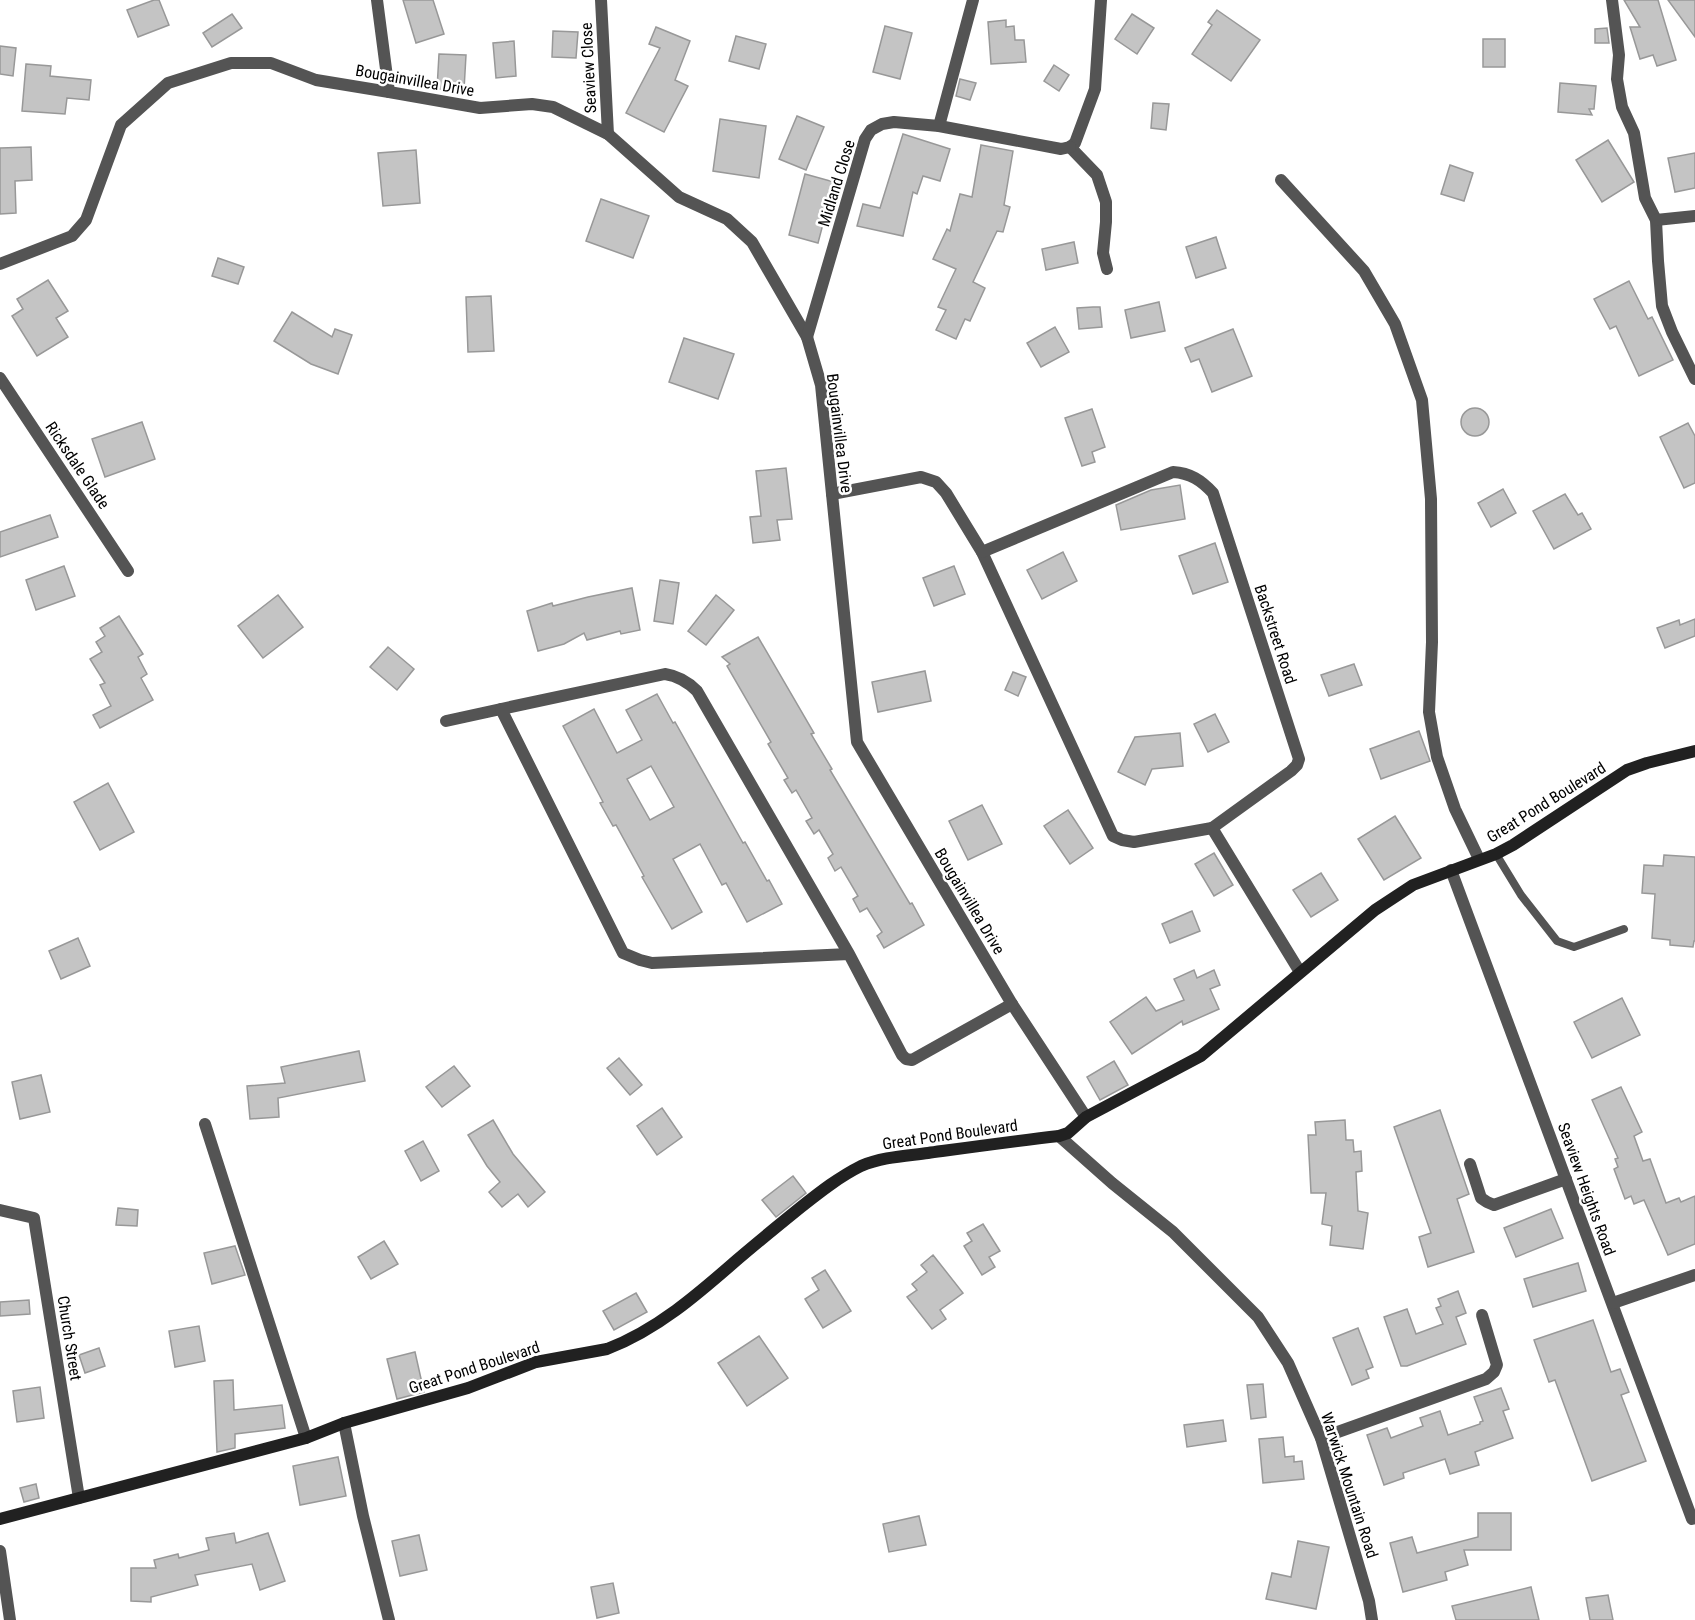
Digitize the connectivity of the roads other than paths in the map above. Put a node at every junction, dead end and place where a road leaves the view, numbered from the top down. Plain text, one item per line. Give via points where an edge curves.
1 (377, 0) edge
2 (601, 0) edge
3 (973, 0) edge
4 (1101, 0) edge
5 (1612, 0) edge
6 (389, 92) junction
7 (939, 126) junction
8 (608, 134) junction
9 (1070, 147) junction
10 (1281, 180) dead end
11 (1695, 216) edge
12 (1656, 220) junction
13 (0, 264) edge
14 (1107, 269) dead end
15 (807, 337) junction
16 (0, 378) edge
17 (1695, 379) edge
18 (832, 494) junction
19 (982, 552) junction
20 (128, 571) dead end
21 (501, 709) junction
22 (446, 721) dead end
23 (1695, 751) edge
24 (1212, 828) junction
25 (1496, 854) junction
26 (1479, 859) junction
27 (1451, 870) junction
28 (1624, 929) dead end
29 (849, 954) junction
30 (1300, 972) junction
31 (1012, 1004) junction
32 (1086, 1117) junction
33 (206, 1124) dead end
34 (1059, 1136) junction
35 (1470, 1164) dead end
36 (1566, 1179) junction
37 (0, 1210) edge
38 (1695, 1275) edge
39 (1612, 1304) junction
40 (1482, 1315) dead end
41 (344, 1423) junction
42 (306, 1438) junction
43 (1321, 1438) junction
44 (79, 1498) junction
45 (0, 1519) edge
46 (1692, 1519) dead end
47 (0, 1551) edge
48 (10, 1620) edge
49 (389, 1620) edge
50 (1372, 1620) edge

1 - 6 street
2 - 8 street, Seaview Close
3 - 7 street
4 - 9 street via 1095,89 1075,143
5 - 12 street via 1622,107 1634,133 1645,198
6 - 8 street, Bougainvillea Drive via 480,108 532,104 553,107
6 - 13 street, Bougainvillea Drive via 316,80 271,63 231,63 168,83 121,125 86,220 72,236
7 - 9 street, Midland Close via 1061,149
7 - 15 street, Midland Close via 894,122 871,130
8 - 15 street, Bougainvillea Drive via 679,197 727,219 752,242
9 - 14 street via 1097,175 1106,202 1103,253
10 - 26 street via 1364,271 1395,324 1422,400 1431,499 1429,712 1437,757 1455,809
11 - 12 street
12 - 17 street via 1662,306
15 - 18 street, Bougainvillea Drive via 820,384
16 - 20 street, Ricksdale Glade
18 - 19 street via 921,477 936,482
18 - 31 street, Bougainvillea Drive via 857,742
19 - 24 street via 1113,836 1134,842
19 - 24 street, Backstreet Road via 1173,472 1195,477 1213,493 1299,759 1291,771
21 - 22 street
21 - 29 street via 623,953 652,963
21 - 29 street via 665,674 688,682 697,691
23 - 25 street, Great Pond Boulevard via 1627,770
24 - 30 street
25 - 26 street, Great Pond Boulevard
25 - 28 lane via 1521,895 1557,941 1574,947
26 - 27 street, Great Pond Boulevard
27 - 30 street, Great Pond Boulevard via 1413,885 1375,910
27 - 36 street, Seaview Heights Road
29 - 31 street via 906,1059 912,1060
30 - 32 street, Great Pond Boulevard via 1201,1056
31 - 32 street, Bougainvillea Drive
32 - 34 street, Great Pond Boulevard
33 - 42 street
34 - 41 street, Great Pond Boulevard via 906,1155 861,1167 829,1186 690,1299 638,1335 607,1349 536,1362 468,1388
34 - 43 street, Warwick Mountain Road via 1173,1232 1258,1317 1288,1363
35 - 36 street via 1481,1198 1494,1205
36 - 39 street, Seaview Heights Road
37 - 44 street, Church Street via 34,1218
38 - 39 street
39 - 46 street, Seaview Heights Road
40 - 43 street via 1497,1365 1486,1379
41 - 42 street, Great Pond Boulevard
41 - 49 street
42 - 44 street, Great Pond Boulevard
43 - 50 street, Warwick Mountain Road
44 - 45 street, Great Pond Boulevard
47 - 48 street

